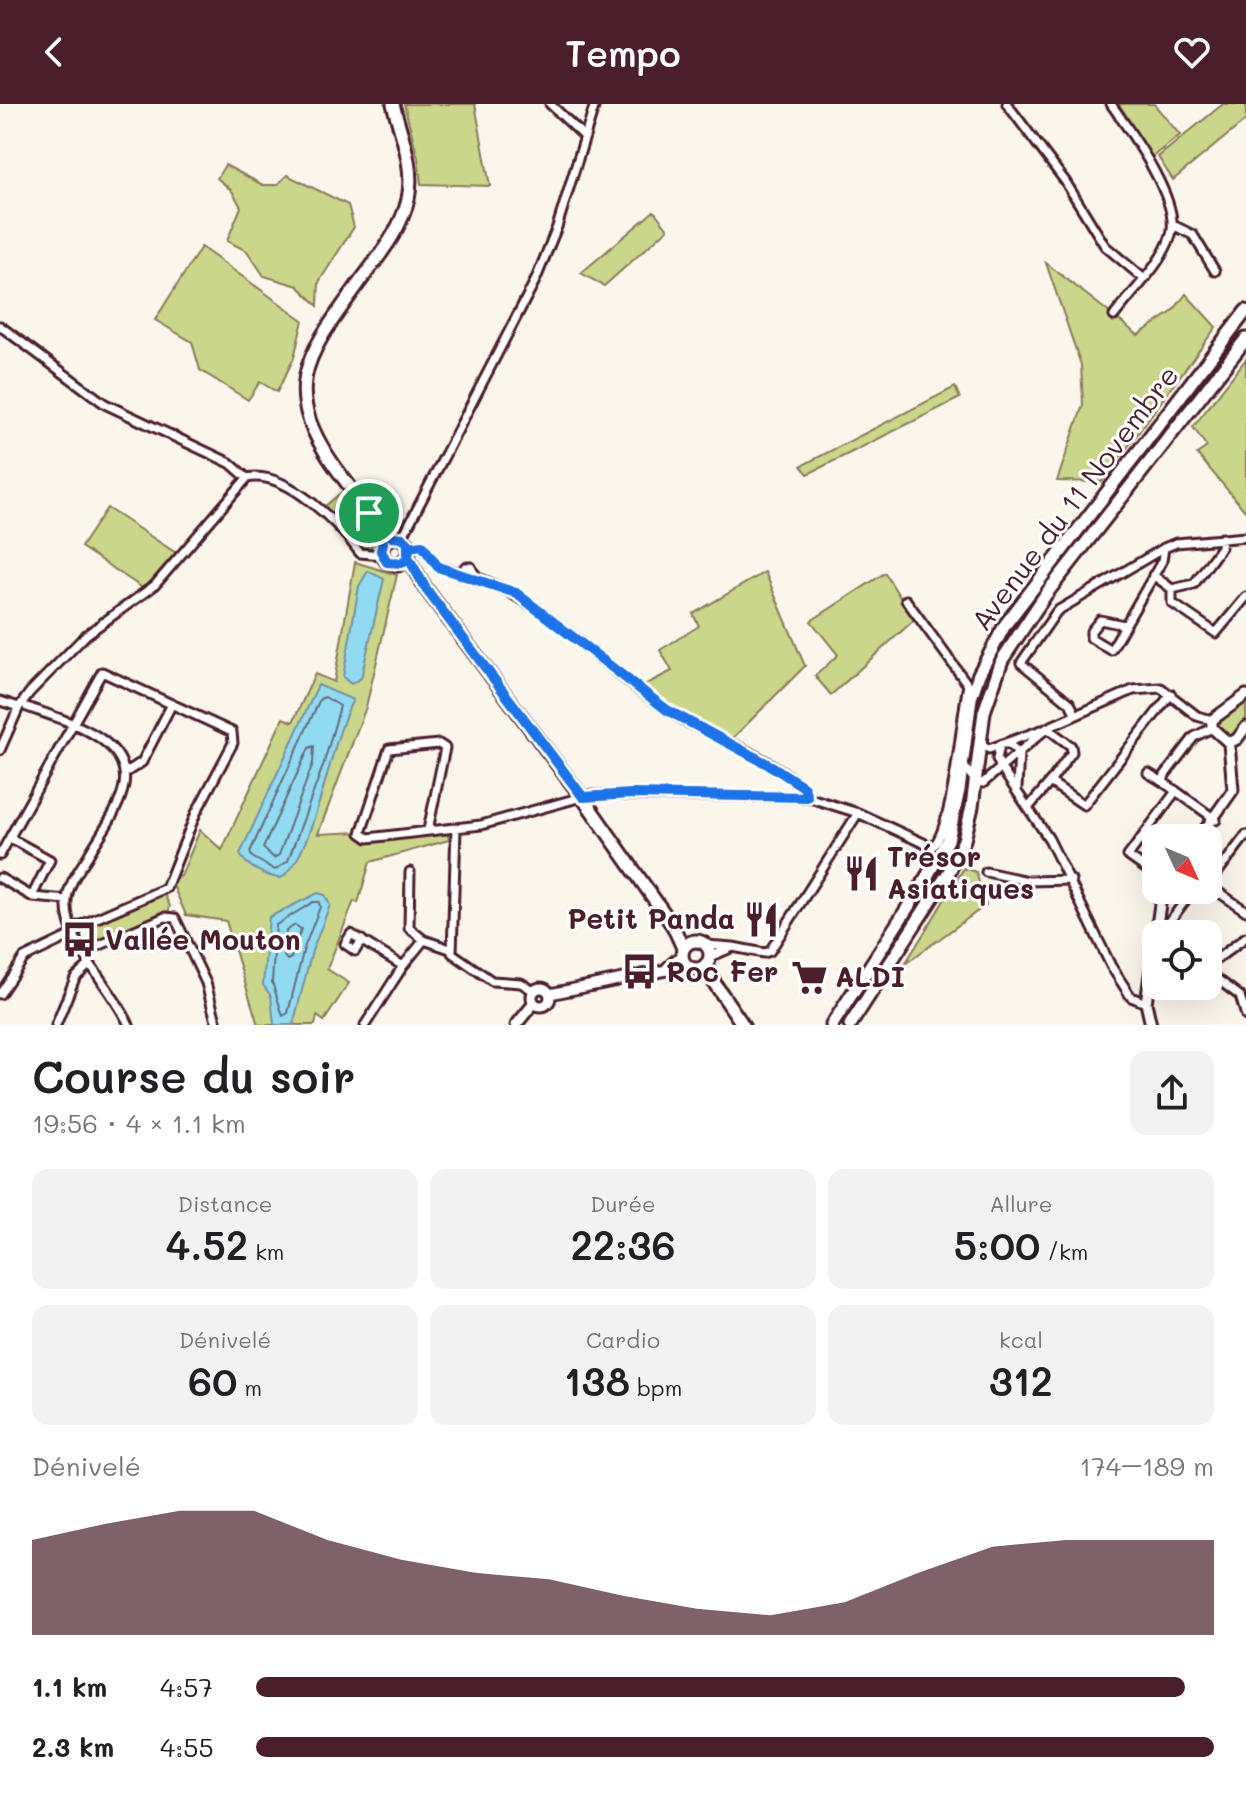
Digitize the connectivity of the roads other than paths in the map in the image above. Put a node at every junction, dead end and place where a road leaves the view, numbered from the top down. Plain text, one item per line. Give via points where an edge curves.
1 (393, 104) edge
2 (550, 104) edge
3 (595, 104) edge
4 (1007, 104) edge
5 (1111, 104) edge
6 (585, 137) junction
7 (1173, 225) junction
8 (1215, 271) dead end
9 (1143, 278) junction
10 (1246, 311) edge
11 (1114, 316) dead end
12 (0, 326) edge
13 (1246, 339) edge
14 (247, 478) junction
15 (1246, 537) edge
16 (1222, 538) junction
17 (1164, 548) junction
18 (396, 549) junction
19 (1153, 575) junction
20 (1172, 589) junction
21 (1246, 597) edge
22 (906, 600) dead end
23 (1236, 611) junction
24 (1246, 618) edge
25 (1124, 625) junction
26 (1171, 694) junction
27 (1246, 695) edge
28 (0, 701) edge
29 (172, 704) junction
30 (23, 707) junction
31 (1075, 713) junction
32 (73, 724) junction
33 (1212, 724) junction
34 (1246, 727) edge
35 (1047, 728) junction
36 (1229, 743) junction
37 (1001, 744) junction
38 (984, 745) junction
39 (0, 750) edge
40 (1019, 753) junction
41 (976, 763) junction
42 (959, 765) junction
43 (1001, 768) junction
44 (125, 773) junction
45 (1148, 773) dead end
46 (976, 782) junction
47 (1050, 782) junction
48 (1163, 782) junction
49 (1017, 790) junction
50 (1176, 791) junction
51 (583, 797) junction
52 (807, 797) junction
53 (1029, 807) junction
54 (858, 813) junction
55 (1215, 819) junction
56 (1152, 824) edge
57 (1211, 824) edge
58 (456, 829) junction
59 (428, 830) junction
60 (1246, 835) edge
61 (1142, 837) edge
62 (10, 838) junction
63 (916, 841) junction
64 (0, 855) edge
65 (937, 862) junction
66 (1142, 866) edge
67 (1222, 867) edge
68 (410, 872) dead end
69 (986, 872) dead end
70 (0, 878) edge
71 (1071, 880) junction
72 (1222, 895) edge
73 (32, 896) junction
74 (67, 900) junction
75 (1183, 904) edge
76 (1246, 911) edge
77 (1170, 920) edge
78 (75, 930) junction
79 (1246, 937) edge
80 (362, 940) dead end
81 (424, 940) junction
82 (706, 945) joint
83 (733, 947) junction
84 (450, 949) junction
85 (84, 952) junction
86 (1222, 955) edge
87 (694, 957) junction
88 (90, 964) junction
89 (403, 966) junction
90 (1222, 982) edge
91 (534, 991) junction
92 (0, 994) edge
93 (550, 994) junction
94 (1146, 1000) edge
95 (534, 1003) junction
96 (1146, 1003) junction
97 (1246, 1016) edge
98 (56, 1025) edge
99 (129, 1025) edge
100 (217, 1025) edge
101 (365, 1025) edge
102 (516, 1025) edge
103 (743, 1025) edge
104 (832, 1025) edge
105 (850, 1025) edge
106 (1151, 1025) edge

1 - 18 main road via 408,161 408,199 390,240 322,336 304,396 315,439
2 - 6 street
3 - 6 street
4 - 9 street via 1050,159 1105,246
5 - 7 street via 1166,195
6 - 18 street via 536,279
7 - 8 street via 1193,235
7 - 9 street via 1168,244
9 - 11 street
10 - 42 main road, Avenue du 11 Novembre via 1005,625 971,698
12 - 14 street via 105,404 230,463
13 - 38 main road, Avenue du 11 Novembre via 1020,632 991,686
14 - 18 street via 259,476 285,485 345,531 360,553
14 - 30 street via 155,585 86,635
15 - 16 street
16 - 17 street
16 - 20 street via 1194,584
17 - 19 street
17 - 31 street via 1057,611 1022,657 1023,668 1070,703
18 - 51 main road
18 - 52 street via 422,545 438,567 525,599 667,710 782,773 804,787
19 - 20 street
19 - 25 street
20 - 23 street via 1172,603 1216,633
21 - 23 street
22 - 42 street via 968,685
23 - 24 street
25 - 25 street via 1111,650 1091,638 1100,620
26 - 31 street via 1157,687 1133,690
26 - 33 street
26 - 47 street via 1088,804 1078,803
27 - 33 street
28 - 30 street
29 - 32 street via 102,672
29 - 44 street via 142,762
29 - 78 street via 228,729 234,739 166,888
30 - 32 street
30 - 39 street
31 - 35 street
32 - 44 street via 107,744
32 - 62 street
33 - 36 street
33 - 48 street via 1194,737
34 - 36 street
35 - 37 street
35 - 40 street
35 - 47 street via 1072,752
36 - 55 street via 1233,790
37 - 38 street
37 - 40 street
37 - 43 street
38 - 41 main road, Avenue du 11 Novembre
40 - 43 street
40 - 49 street
41 - 42 street
41 - 46 main road, Avenue du 11 Novembre
42 - 46 street
42 - 63 street via 938,843 930,848
42 - 65 main road, Avenue du 11 Novembre via 954,818
43 - 46 street via 983,783
43 - 49 street
44 - 74 street via 119,800
45 - 48 street
46 - 105 main road, Avenue du 11 Novembre via 964,840 949,872
47 - 53 street
48 - 50 street
49 - 53 street
50 - 55 street
50 - 56 street
51 - 52 street
51 - 58 street
51 - 87 main road
52 - 54 street
53 - 71 street
54 - 63 street
54 - 83 street via 770,951
55 - 57 street
58 - 59 street
58 - 84 street
59 - 59 street via 447,752 439,744 389,749 361,833 368,838
60 - 67 street
61 - 66 street via 1128,856
62 - 64 street
62 - 73 street via 50,860
63 - 65 street
65 - 104 main road, Avenue du 11 Novembre
68 - 81 street via 408,924
69 - 71 street via 1028,881
70 - 73 street
71 - 96 street via 1111,966 1131,997
72 - 76 street
73 - 74 street
74 - 78 street
75 - 77 street
78 - 85 street
78 - 92 street via 24,958
79 - 86 street
80 - 89 street
81 - 84 street
81 - 89 street
82 - 83 street
82 - 87 main road
83 - 87 street
84 - 91 street via 492,981 521,983
85 - 88 street
85 - 100 street via 165,917 175,918 199,966
87 - 93 street via 658,974
87 - 103 main road
88 - 98 street via 77,975
88 - 99 street
89 - 101 street
90 - 97 street via 1240,996
91 - 93 street via 541,988
91 - 95 street
93 - 95 street via 545,1005
94 - 96 street
95 - 102 street
96 - 106 street

